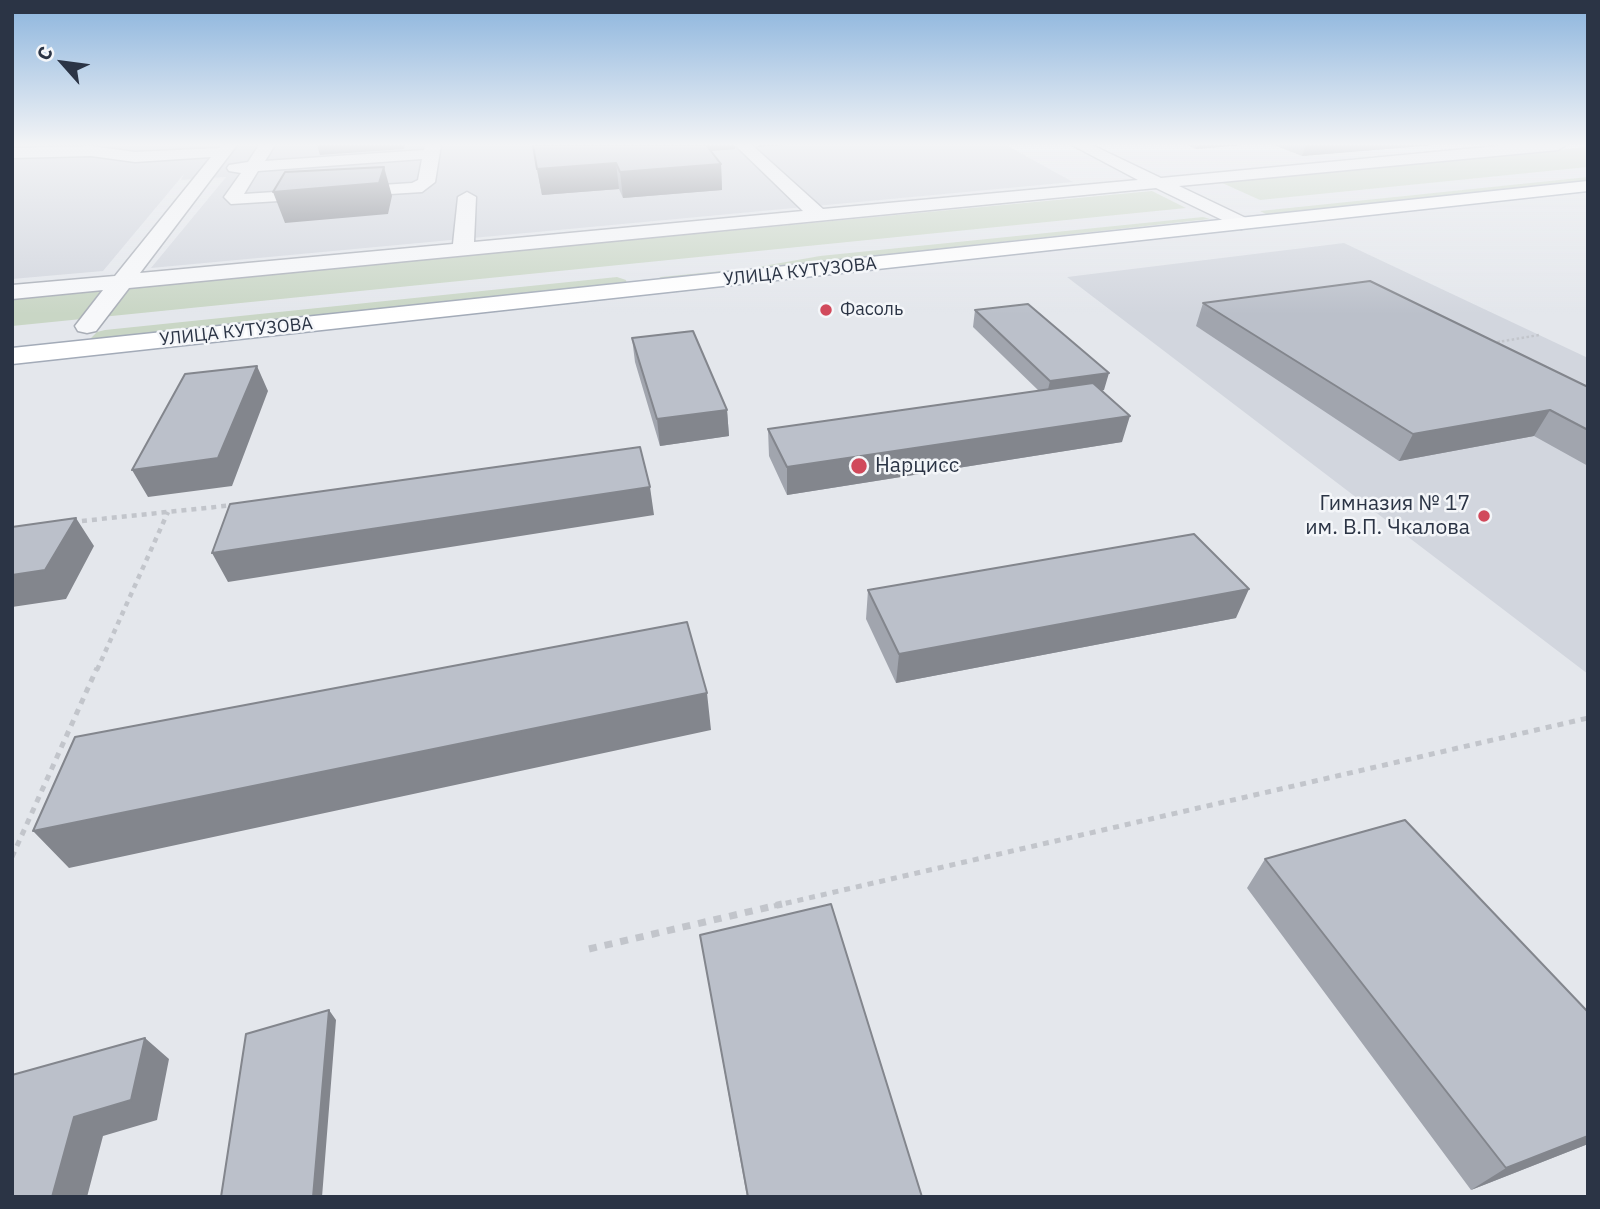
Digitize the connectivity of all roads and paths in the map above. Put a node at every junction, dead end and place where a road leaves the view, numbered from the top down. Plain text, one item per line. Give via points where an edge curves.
1 (184, 201) edge
2 (467, 201) edge
3 (803, 201) edge
4 (962, 201) edge
5 (1197, 201) edge
6 (1288, 201) edge
7 (1443, 201) edge
8 (1213, 209) junction
9 (818, 215) junction
10 (1241, 223) junction
11 (464, 250) junction
12 (120, 283) junction
13 (12, 292) edge
14 (142, 321) dead end
15 (115, 323) dead end
16 (87, 326) junction
17 (62, 329) dead end
18 (1539, 335) dead end
19 (1489, 344) edge
20 (12, 356) edge
21 (244, 504) edge
22 (168, 512) junction
23 (71, 522) edge
24 (1588, 718) edge
25 (12, 857) edge
26 (589, 949) dead end

1 - 12 street
2 - 11 street
3 - 9 street
4 - 9 street
5 - 8 street
6 - 8 main road, УЛИЦА КУТУЗОВА
7 - 10 main road, УЛИЦА КУТУЗОВА
8 - 10 street
8 - 14 main road, УЛИЦА КУТУЗОВА
9 - 11 street
10 - 20 main road, УЛИЦА КУТУЗОВА
11 - 12 street
12 - 13 street
12 - 16 street
15 - 16 main road
16 - 17 main road
18 - 19 path
21 - 22 path
22 - 23 path
22 - 25 path
24 - 26 path

